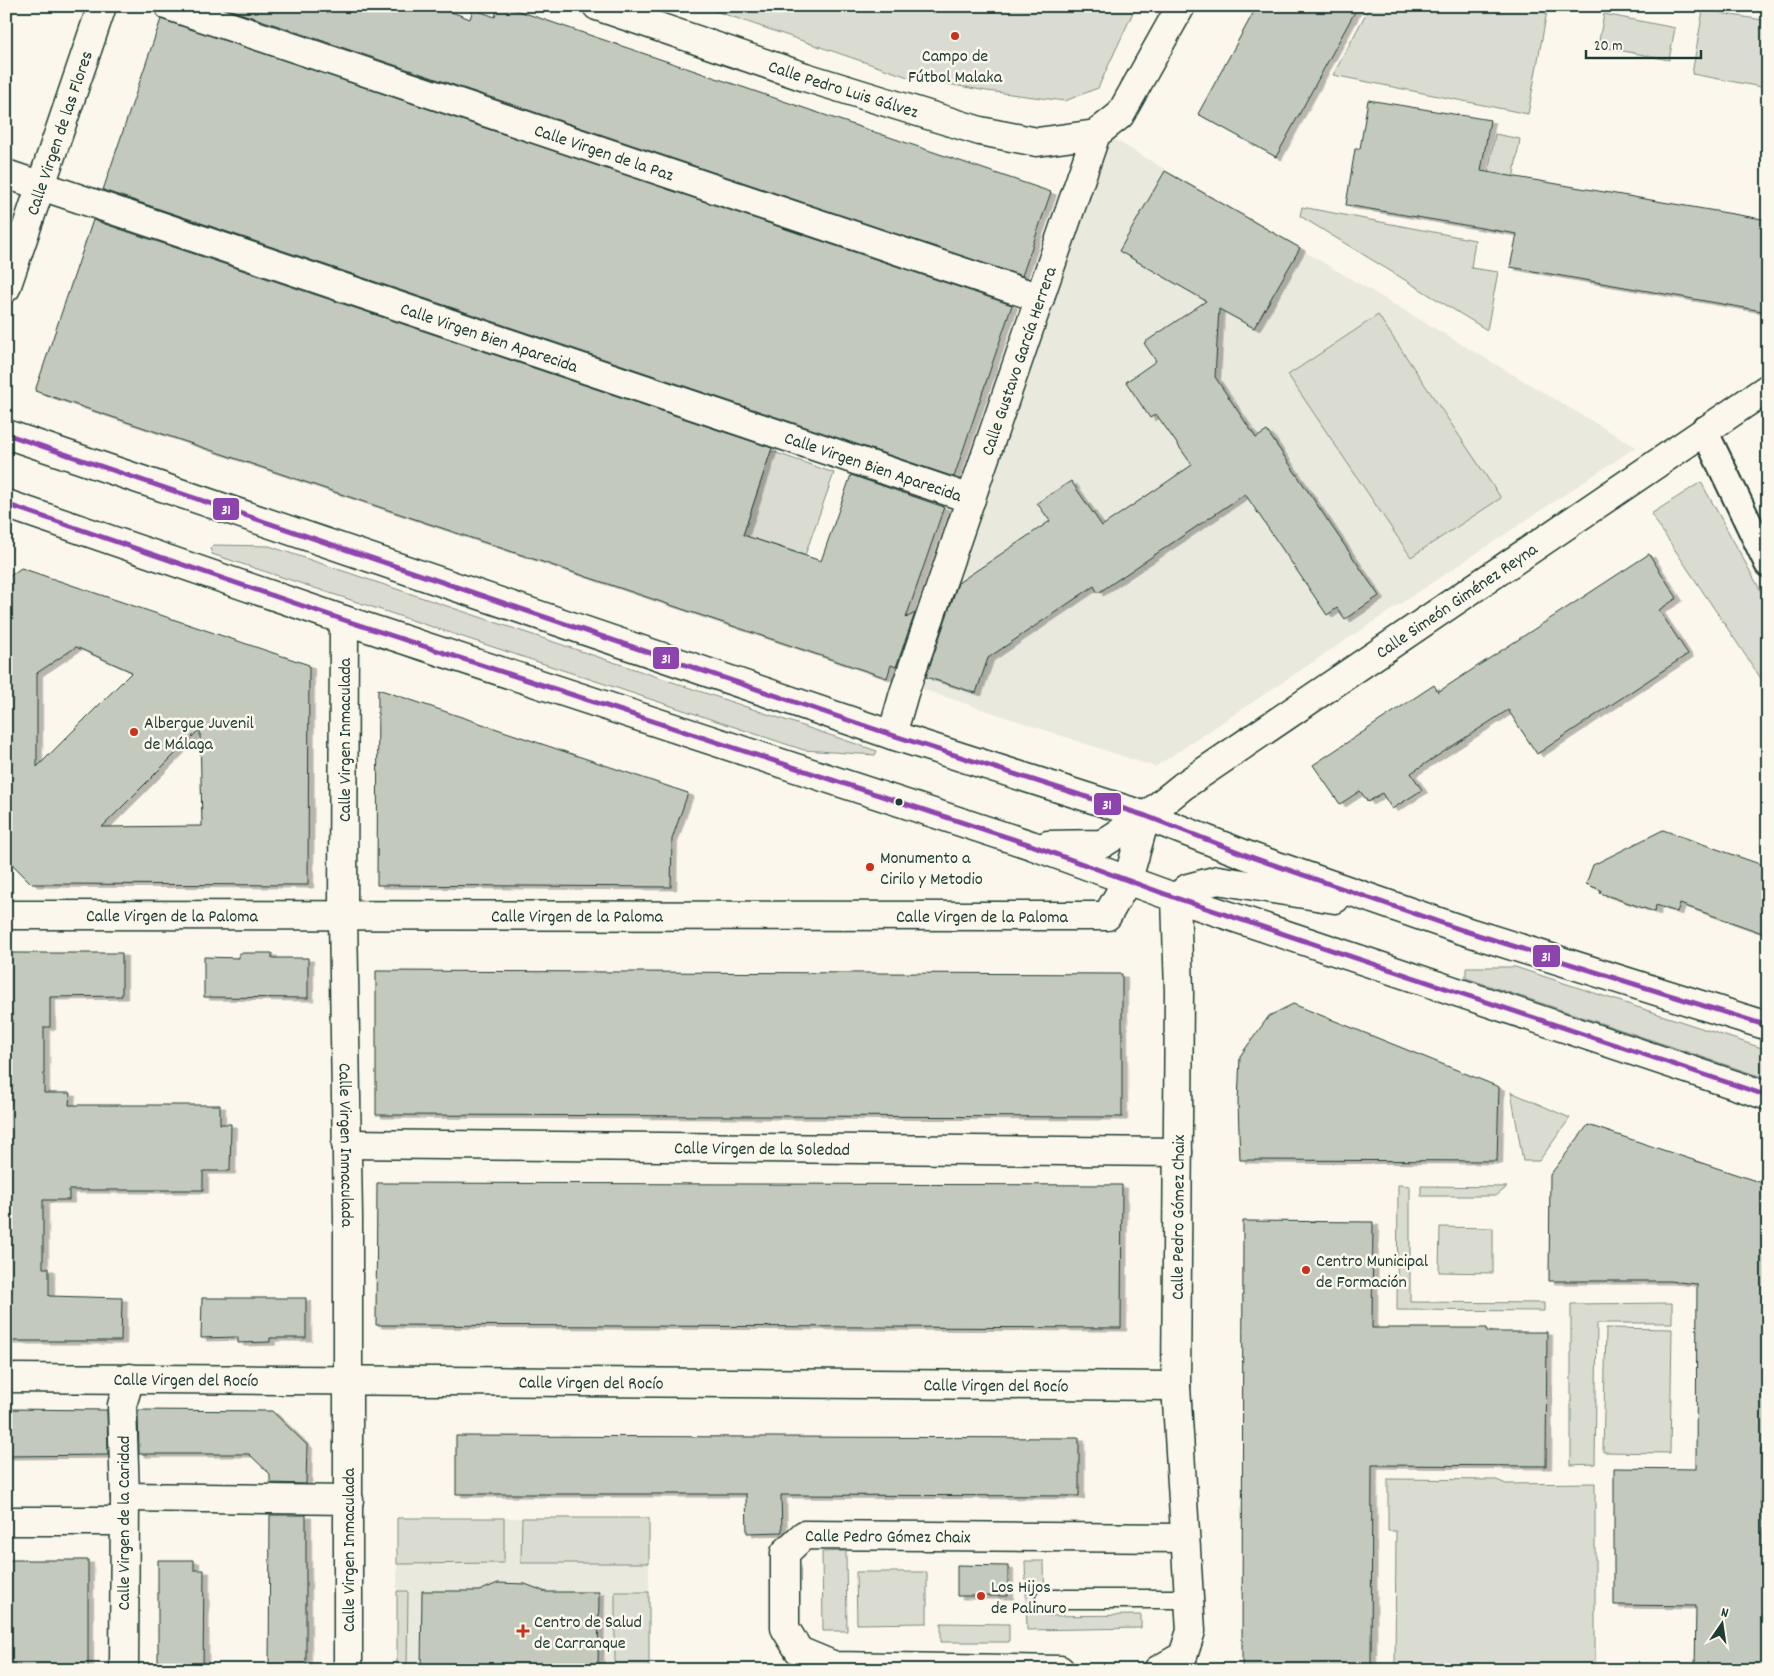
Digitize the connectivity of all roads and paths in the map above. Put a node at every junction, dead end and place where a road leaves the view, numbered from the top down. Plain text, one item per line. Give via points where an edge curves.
1 (102, 6) edge
2 (169, 6) edge
3 (597, 6) edge
4 (1181, 6) edge
5 (1096, 134) junction
6 (6, 174) edge
7 (41, 186) junction
8 (6, 288) edge
9 (1040, 298) junction
10 (1768, 388) edge
11 (1704, 430) junction
12 (6, 434) edge
13 (972, 499) junction
14 (6, 504) edge
15 (1768, 564) edge
16 (344, 620) junction
17 (892, 735) junction
18 (1146, 816) junction
19 (1031, 845) junction
20 (1128, 879) junction
21 (1176, 898) junction
22 (1382, 903) junction
23 (6, 915) edge
24 (343, 916) junction
25 (1768, 1026) edge
26 (1768, 1096) edge
27 (346, 1144) junction
28 (1178, 1152) junction
29 (6, 1378) edge
30 (130, 1378) junction
31 (346, 1379) junction
32 (1176, 1386) junction
33 (349, 1500) junction
34 (124, 1509) junction
35 (6, 1521) edge
36 (1184, 1538) junction
37 (1045, 1599) dead end
38 (1190, 1599) junction
39 (124, 1670) edge
40 (348, 1670) edge
41 (1060, 1670) edge
42 (1158, 1670) edge

1 - 7 street, Calle Virgen de las Flores
2 - 9 street, Calle Virgen de la Paz
3 - 5 street, Calle Pedro Luis Gálvez via 804,77 980,131 1037,142
4 - 5 street via 1120,115
5 - 9 street, Calle Gustavo García Herrera
6 - 7 street, Calle Virgen Bien Aparecida
7 - 8 street, Calle Virgen de las Flores
7 - 13 street, Calle Virgen Bien Aparecida
9 - 13 street, Calle Gustavo García Herrera
10 - 11 street, Calle Simeón Giménez Reyna
11 - 15 street
11 - 18 street, Calle Simeón Giménez Reyna via 1183,786
12 - 17 street
13 - 17 street, Calle Gustavo García Herrera
14 - 16 street
16 - 19 street
16 - 24 street, Calle Virgen Inmaculada
17 - 18 street
18 - 19 street, Calle Simeón Giménez Reyna via 1102,844
18 - 20 street
18 - 22 street
19 - 20 street
20 - 21 street
20 - 24 street, Calle Virgen de la Paloma via 1107,916
21 - 22 street via 1188,888 1218,880 1318,898
21 - 26 street
21 - 28 street, Calle Pedro Gómez Chaix
22 - 25 street
23 - 24 street, Calle Virgen de la Paloma
24 - 27 street, Calle Virgen Inmaculada
27 - 28 street, Calle Virgen de la Soledad
27 - 31 street, Calle Virgen Inmaculada
28 - 32 street, Calle Pedro Gómez Chaix
29 - 30 street, Calle Virgen del Rocío
30 - 31 street, Calle Virgen del Rocío
30 - 34 street, Calle Virgen de la Caridad via 122,1405
31 - 32 street, Calle Virgen del Rocío
31 - 33 street, Calle Virgen Inmaculada
32 - 36 street, Calle Pedro Gómez Chaix
33 - 34 street
33 - 40 street, Calle Virgen Inmaculada
34 - 35 street
34 - 39 street, Calle Virgen de la Caridad
36 - 38 street, Calle Pedro Gómez Chaix
36 - 41 street, Calle Pedro Gómez Chaix via 804,1535 785,1553 785,1628 799,1651 835,1666
37 - 38 lane
38 - 42 street, Calle Pedro Gómez Chaix via 1191,1630 1184,1656

